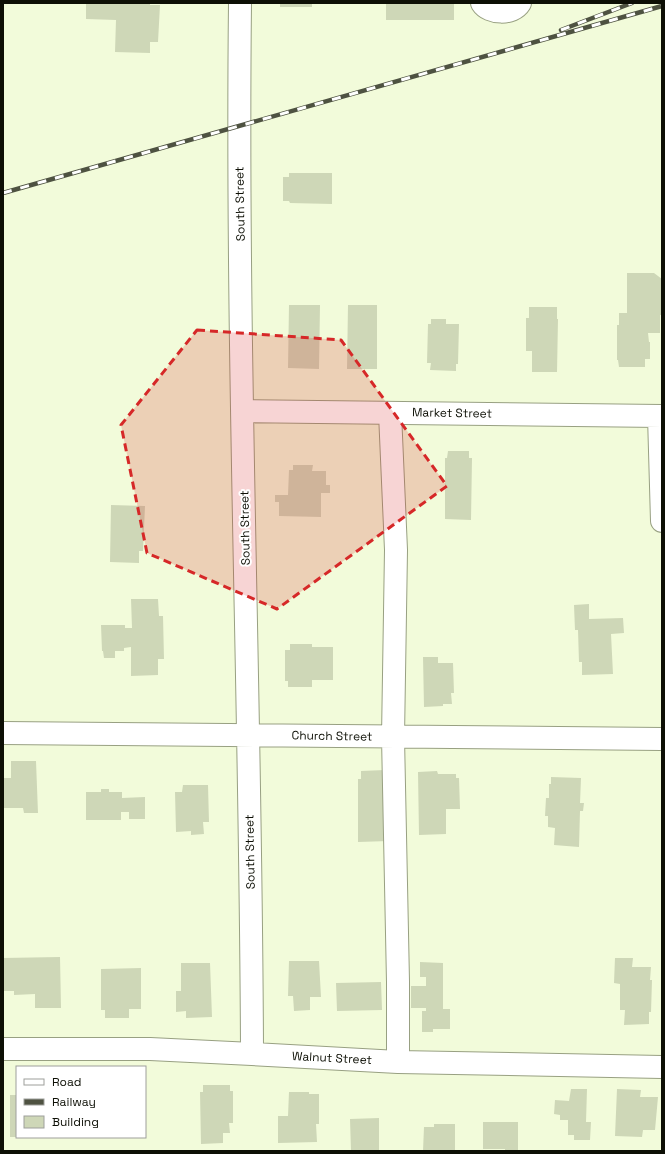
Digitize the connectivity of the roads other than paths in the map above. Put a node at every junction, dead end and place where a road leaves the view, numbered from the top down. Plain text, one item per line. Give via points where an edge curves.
1 (240, 3) edge
2 (482, 3) edge
3 (520, 3) edge
4 (242, 411) junction
5 (390, 413) junction
6 (660, 416) edge
7 (662, 521) edge
8 (3, 733) edge
9 (248, 736) junction
10 (394, 737) junction
11 (662, 740) edge
12 (3, 1049) edge
13 (252, 1054) junction
14 (398, 1062) junction
15 (662, 1067) edge

1 - 4 street, South Street
2 - 3 street via 493,11 503,12
4 - 5 street, Market Street
4 - 9 street, South Street
5 - 6 street, Market Street
5 - 10 street via 396,550
6 - 7 street
8 - 9 street, Church Street
9 - 10 street, Church Street
9 - 13 street, South Street
10 - 11 street, Church Street
10 - 14 street
12 - 13 street, Walnut Street via 150,1049
13 - 14 street, Walnut Street
14 - 15 street, Walnut Street

